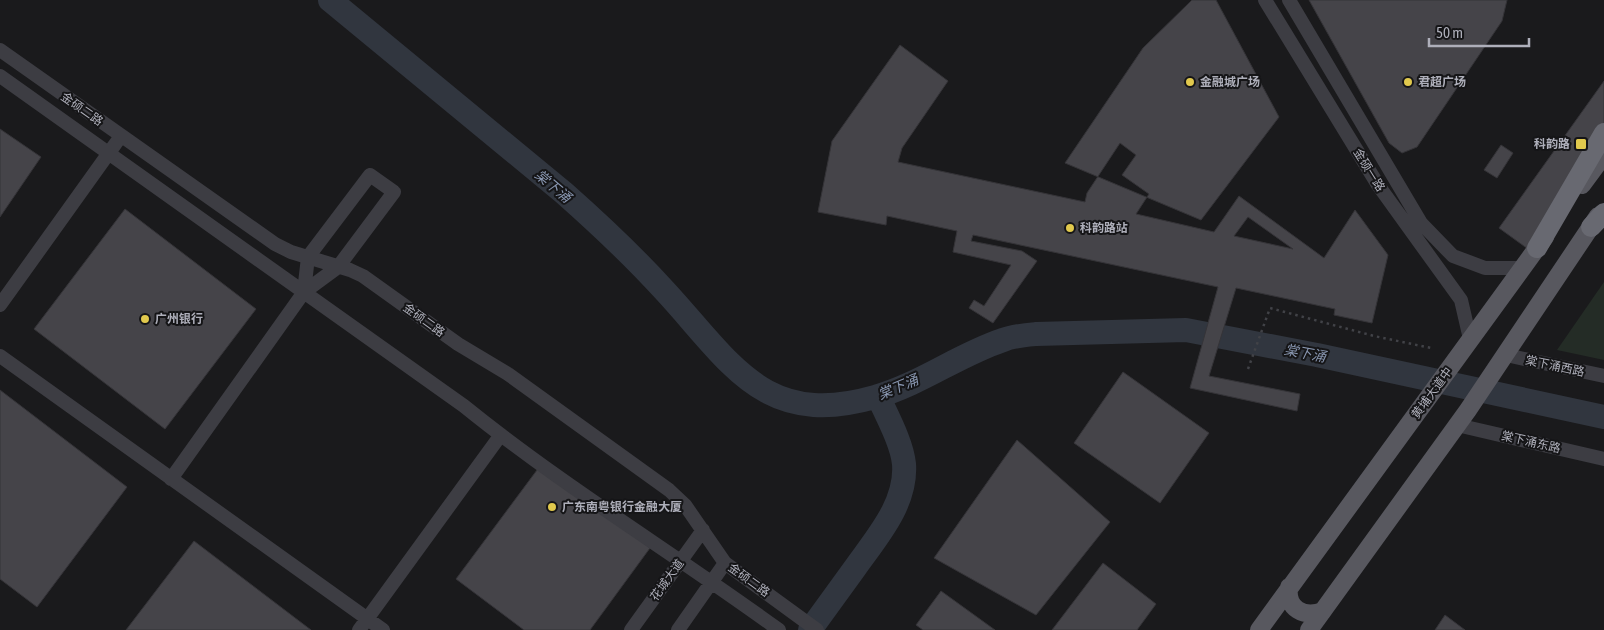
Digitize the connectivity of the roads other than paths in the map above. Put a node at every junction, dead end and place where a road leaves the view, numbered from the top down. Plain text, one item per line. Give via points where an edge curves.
1 (1264, 0) edge
2 (1289, 0) edge
3 (0, 50) edge
4 (0, 76) edge
5 (1604, 133) edge
6 (121, 136) junction
7 (109, 153) junction
8 (1604, 156) edge
9 (1604, 207) edge
10 (1597, 220) edge
11 (1537, 248) junction
12 (308, 258) junction
13 (338, 266) junction
14 (1522, 268) junction
15 (304, 292) junction
16 (0, 305) edge
17 (1470, 340) junction
18 (0, 356) edge
19 (1502, 361) junction
20 (1604, 376) edge
21 (1458, 425) junction
22 (500, 436) junction
23 (1604, 460) edge
24 (171, 478) junction
25 (703, 530) junction
26 (680, 562) junction
27 (725, 563) junction
28 (712, 582) junction
29 (1289, 587) junction
30 (1322, 611) junction
31 (363, 624) edge
32 (383, 630) edge
33 (631, 630) edge
34 (678, 630) edge
35 (779, 630) edge
36 (817, 630) edge
37 (1259, 630) edge
38 (1309, 630) edge

1 - 17 street, 金硕一路 via 1378,185 1461,300
2 - 14 street, 金硕一路 via 1421,223 1453,256 1485,268
3 - 6 street, 金硕二路
4 - 7 street, 金硕二路
5 - 11 highway
6 - 7 street
6 - 12 street, 金硕二路 via 275,244
7 - 15 street, 金硕二路
7 - 16 street
8 - 11 main road, 黄埔大道中
9 - 10 main road
10 - 19 main road
11 - 14 main road, 黄埔大道中
12 - 13 street, 金硕二路
12 - 13 street via 370,175 394,192
12 - 15 street
13 - 15 street
13 - 25 street, 金硕二路 via 362,276 458,344 513,377 669,490
14 - 17 main road, 黄埔大道中
15 - 22 street, 金硕二路 via 464,406
15 - 24 street
17 - 29 main road, 黄埔大道中
18 - 24 street
19 - 20 street, 棠下涌西路
19 - 21 main road
21 - 23 street, 棠下涌东路
21 - 30 main road
22 - 26 street, 金硕二路
22 - 31 street
24 - 31 street
25 - 26 street, 花城大道
25 - 27 street, 金硕二路
26 - 28 street, 金硕二路
26 - 33 street, 花城大道
27 - 28 street
27 - 36 street, 金硕二路
28 - 34 street
28 - 35 street, 金硕二路
29 - 30 main road via 1289,600 1297,610 1309,614
29 - 37 main road, 黄埔大道中
30 - 38 main road
31 - 32 street

